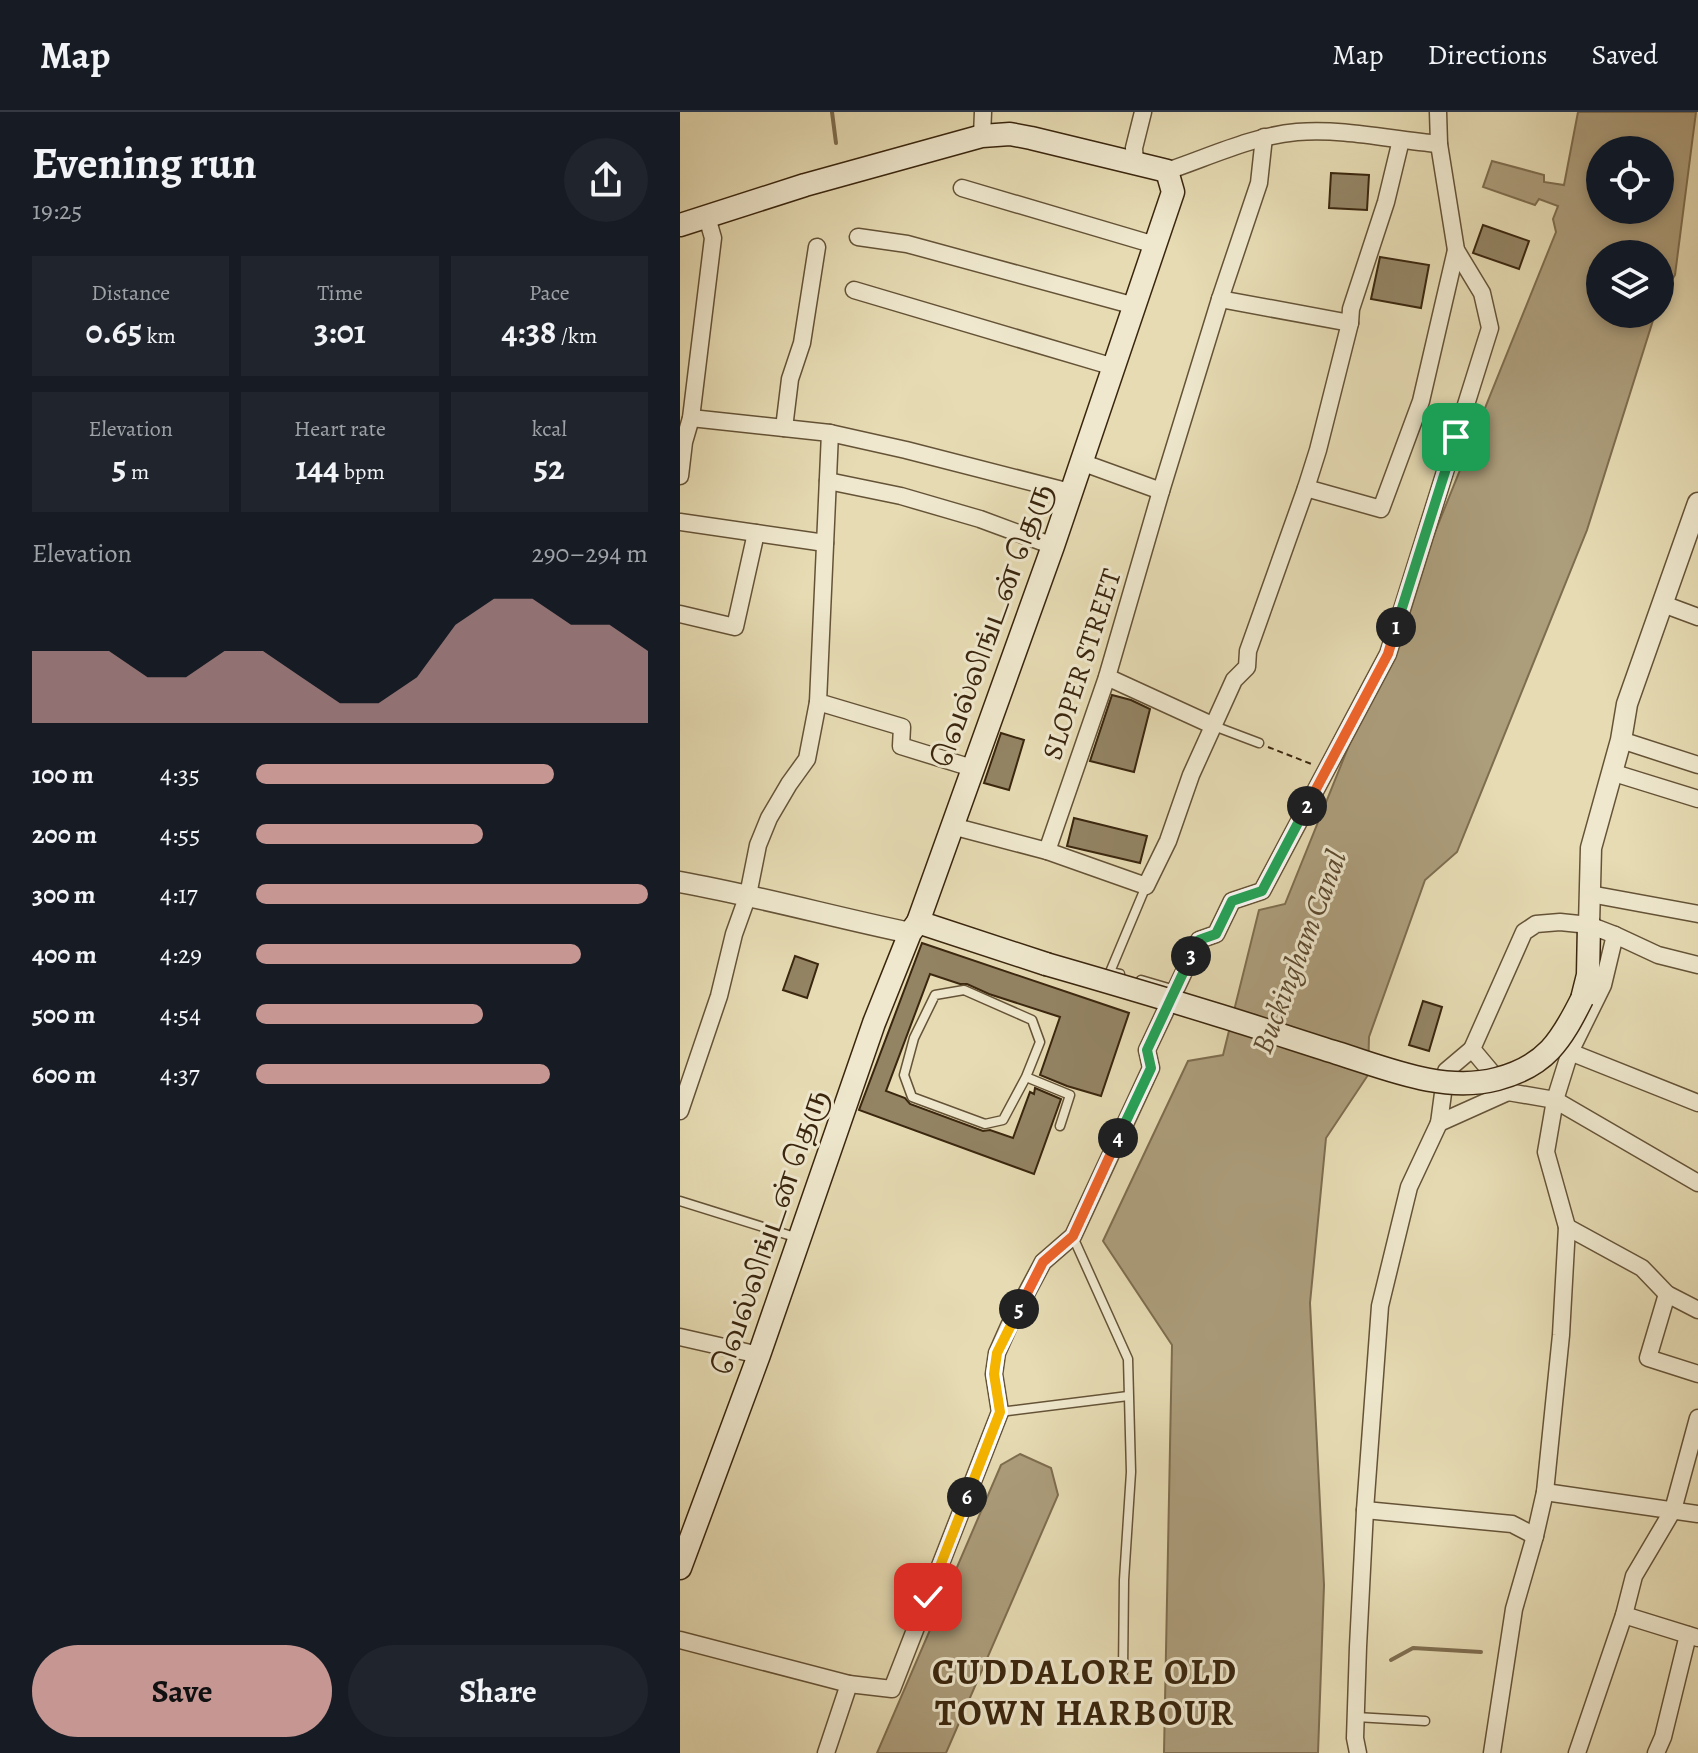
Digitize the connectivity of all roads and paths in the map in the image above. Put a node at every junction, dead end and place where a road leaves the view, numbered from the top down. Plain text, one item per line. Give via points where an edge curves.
1 (983, 112) edge
2 (1143, 112) edge
3 (1438, 112) edge
4 (982, 136) junction
5 (1264, 137) junction
6 (1401, 140) junction
7 (1439, 144) junction
8 (1135, 164) junction
9 (1167, 171) junction
10 (962, 188) dead end
11 (707, 217) junction
12 (680, 225) edge
13 (858, 237) dead end
14 (1155, 245) junction
15 (817, 247) dead end
16 (1456, 250) junction
17 (854, 290) dead end
18 (1220, 299) junction
19 (1135, 306) junction
20 (1350, 323) junction
21 (1114, 367) junction
22 (691, 418) junction
23 (784, 428) junction
24 (830, 433) junction
25 (682, 441) edge
26 (1081, 462) junction
27 (680, 476) edge
28 (828, 481) junction
29 (1306, 488) junction
30 (1161, 491) junction
31 (1070, 492) junction
32 (1698, 503) edge
33 (680, 522) edge
34 (756, 533) junction
35 (825, 543) junction
36 (1053, 546) junction
37 (1663, 604) junction
38 (680, 614) edge
39 (1698, 617) edge
40 (1107, 677) junction
41 (818, 702) junction
42 (1214, 726) junction
43 (1621, 740) junction
44 (1259, 743) joint
45 (1698, 765) edge
46 (972, 768) junction
47 (1327, 770) junction
48 (1611, 772) junction
49 (1698, 799) edge
50 (952, 826) junction
51 (1047, 851) junction
52 (680, 882) edge
53 (1146, 886) junction
54 (1590, 894) junction
55 (748, 895) junction
56 (1698, 914) edge
57 (1589, 925) junction
58 (914, 927) junction
59 (1615, 935) junction
60 (1698, 965) edge
61 (1123, 975) dead end
62 (1136, 979) dead end
63 (1175, 990) junction
64 (1472, 1049) junction
65 (1570, 1052) junction
66 (1026, 1077) junction
67 (1508, 1092) junction
68 (1555, 1100) junction
69 (1698, 1103) edge
70 (680, 1111) edge
71 (1439, 1123) junction
72 (1060, 1126) dead end
73 (1698, 1183) edge
74 (680, 1201) edge
75 (1567, 1227) junction
76 (1073, 1236) junction
77 (799, 1239) junction
78 (1667, 1294) junction
79 (1698, 1310) edge
80 (680, 1337) edge
81 (759, 1355) junction
82 (1698, 1374) edge
83 (1128, 1396) junction
84 (1000, 1412) junction
85 (1698, 1418) edge
86 (1545, 1492) junction
87 (1365, 1510) junction
88 (1673, 1510) junction
89 (1698, 1514) edge
90 (1535, 1536) junction
91 (680, 1568) edge
92 (1624, 1615) junction
93 (1693, 1636) edge
94 (680, 1640) edge
95 (1123, 1672) dead end
96 (849, 1684) junction
97 (1356, 1717) junction
98 (1425, 1721) dead end
99 (826, 1753) edge
100 (1358, 1753) edge
101 (1492, 1753) edge
102 (1577, 1753) edge
103 (1656, 1753) edge

1 - 4 street
2 - 8 street
3 - 7 street
4 - 8 main road via 1010,134
4 - 11 main road
5 - 6 street via 1347,132
5 - 9 street
5 - 18 street, SLOPER STREET via 1259,183
6 - 7 street
6 - 20 street
7 - 16 street
8 - 9 main road
9 - 14 main road, வெல்லிங்டன் தெரு via 1173,192
10 - 14 street
11 - 12 main road
11 - 22 street via 713,238
13 - 19 street via 907,244
14 - 19 main road, வெல்லிங்டன் தெரு
15 - 23 street
16 - 29 street via 1421,401 1381,509
16 - 47 street via 1482,293 1490,328 1388,654
17 - 21 street
18 - 20 street
18 - 30 street, SLOPER STREET
19 - 21 main road, வெல்லிங்டன் தெரு
20 - 29 street
21 - 26 main road, வெல்லிங்டன் தெரு
22 - 23 street
22 - 25 street
23 - 24 street
24 - 28 street
24 - 31 street
25 - 27 street
26 - 30 street
26 - 31 main road, வெல்லிங்டன் தெரு
28 - 35 street
28 - 36 street via 901,496
29 - 42 street via 1248,651 1247,667 1234,680
30 - 40 street, SLOPER STREET
31 - 36 main road, வெல்லிங்டன் தெரு
32 - 37 street
33 - 34 street
34 - 35 street
34 - 38 street via 735,627
35 - 41 street
36 - 46 main road, வெல்லிங்டன் தெரு
37 - 39 street
37 - 43 street via 1627,704
40 - 42 street
40 - 51 street, SLOPER STREET
41 - 46 street via 902,727 901,746
41 - 55 street via 807,759 769,818
42 - 44 lane
42 - 53 street
43 - 45 street
43 - 48 street
44 - 47 path
46 - 50 main road, வெல்லிங்டன் தெரு
47 - 63 street via 1262,891 1232,901 1216,934 1199,940
48 - 49 street
48 - 54 street via 1591,848
50 - 51 street
50 - 58 main road, வெல்லிங்டன் தெரு
51 - 53 street
52 - 55 street
53 - 61 lane via 1110,972
54 - 56 street
54 - 57 street
55 - 58 street via 833,917
55 - 70 street
57 - 58 main road, bridge via 1588,975 1566,1031 1547,1054 1522,1070 1471,1083 1396,1072
57 - 59 street
57 - 64 street via 1536,924 1524,932
58 - 77 main road, வெல்லிங்டன் தெரு via 874,1023
59 - 60 street via 1658,955
59 - 65 street via 1603,985
62 - 63 lane
63 - 76 street via 1147,1050 1151,1068
64 - 67 street
64 - 71 street via 1446,1071
65 - 68 street
65 - 69 street
66 - 66 lane via 1040,1042 1032,1020 964,990 935,995 914,1038 904,1075 912,1097 985,1124 1003,1120
66 - 72 lane via 1070,1095
67 - 68 street
67 - 71 street
68 - 73 street
68 - 75 street via 1546,1152
71 - 87 street via 1409,1187 1380,1306
74 - 77 lane
75 - 78 street via 1642,1268
75 - 86 street
76 - 83 lane via 1128,1359
76 - 84 street via 1043,1262 997,1353 994,1374
77 - 81 main road, வெல்லிங்டன் தெரு
78 - 79 street
78 - 82 street via 1648,1358
80 - 81 street
81 - 91 main road, வெல்லிங்டன் தெரு
83 - 84 lane
83 - 95 lane via 1131,1472
84 - 96 street via 892,1689
85 - 88 street
86 - 88 street
86 - 90 street
87 - 90 street via 1512,1524
87 - 97 street
88 - 89 street
88 - 92 street via 1634,1576
90 - 101 street via 1514,1609
92 - 93 street
92 - 102 street
93 - 103 street
94 - 96 street
96 - 99 street
97 - 98 lane
97 - 100 street

